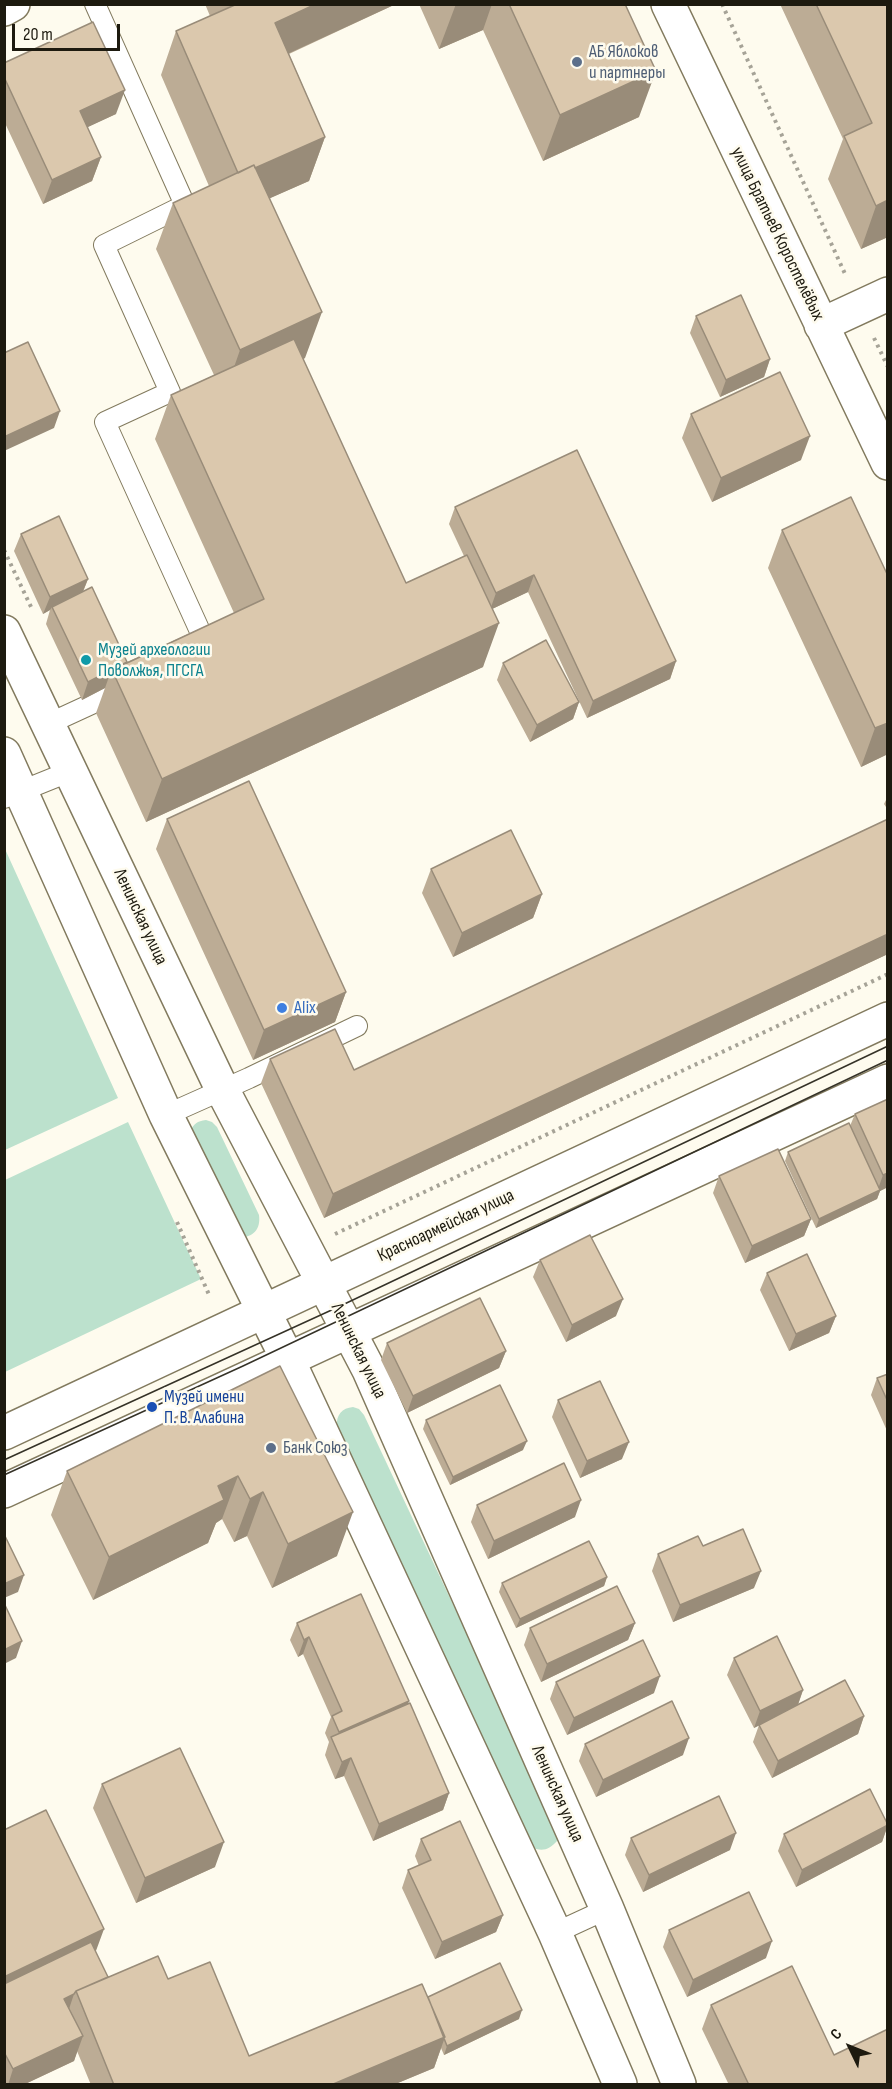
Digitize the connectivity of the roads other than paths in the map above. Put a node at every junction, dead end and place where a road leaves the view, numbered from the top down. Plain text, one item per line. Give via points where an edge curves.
1 (13, 4) edge
2 (95, 4) edge
3 (668, 4) edge
4 (4, 9) edge
5 (874, 300) edge
6 (821, 325) junction
7 (888, 464) edge
8 (4, 632) edge
9 (187, 661) edge
10 (144, 681) edge
11 (48, 724) junction
12 (4, 754) edge
13 (72, 771) junction
14 (13, 795) edge
15 (888, 1019) edge
16 (357, 1026) dead end
17 (888, 1081) edge
18 (222, 1089) junction
19 (166, 1115) junction
20 (324, 1283) junction
21 (264, 1312) junction
22 (348, 1332) junction
23 (288, 1360) junction
24 (4, 1433) edge
25 (4, 1491) edge
26 (607, 1909) junction
27 (555, 1933) junction
28 (620, 2085) edge
29 (679, 2085) edge

1 - 4 street
2 - 9 lane via 185,205 104,245 170,392 105,422 209,651
3 - 6 street, улица Братьев Коростелёвых
5 - 6 street
6 - 7 street, улица Братьев Коростелёвых
8 - 11 street, Ленинская улица
10 - 11 lane
11 - 13 street, Ленинская улица
12 - 14 street
13 - 14 lane
13 - 18 street, Ленинская улица
14 - 19 street
15 - 20 street, Красноармейская улица
16 - 18 lane
17 - 22 street
18 - 19 lane
18 - 20 street, Ленинская улица
19 - 21 street
20 - 21 street, Красноармейская улица
20 - 22 street, Ленинская улица
21 - 23 street
21 - 24 street, Красноармейская улица
22 - 23 street
22 - 26 street, Ленинская улица via 369,1370
23 - 25 street
23 - 27 street
26 - 27 lane
26 - 29 street, Ленинская улица
27 - 28 street

